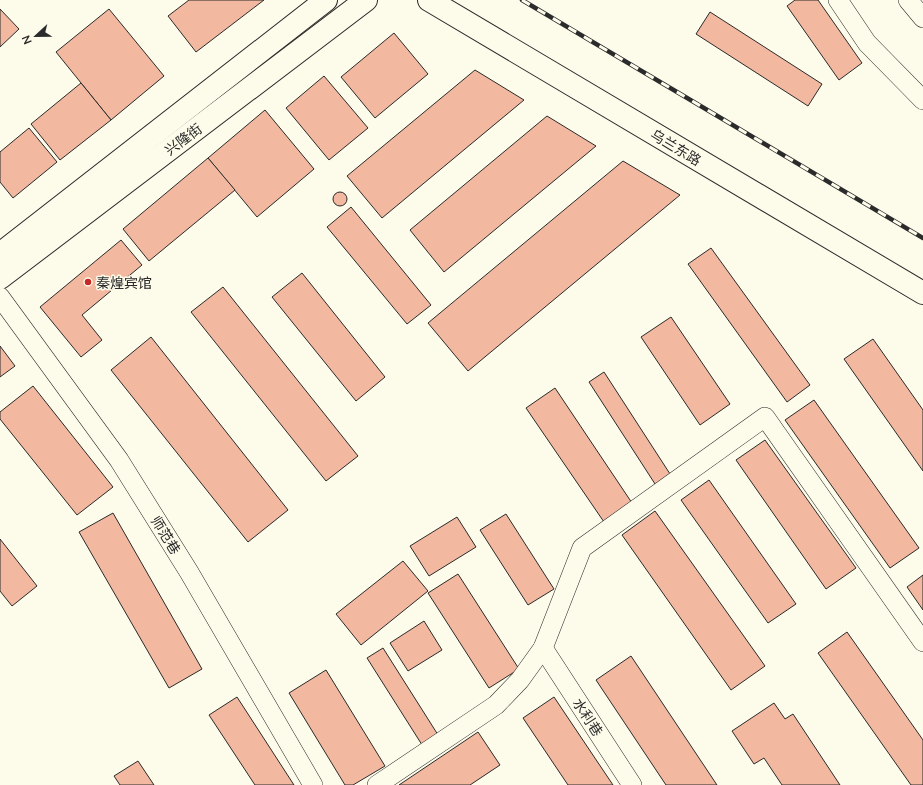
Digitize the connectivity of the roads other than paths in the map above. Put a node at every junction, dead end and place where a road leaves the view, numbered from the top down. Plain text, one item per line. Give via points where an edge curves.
1 (326, 0) edge
2 (366, 0) edge
3 (430, 0) edge
4 (838, 0) edge
5 (908, 0) edge
6 (923, 18) edge
7 (923, 100) edge
8 (0, 254) edge
9 (0, 278) edge
10 (923, 293) edge
11 (0, 297) edge
12 (923, 642) edge
13 (543, 648) junction
14 (313, 785) edge
15 (377, 785) edge
16 (632, 785) edge

1 - 8 main road, 兴隆街
2 - 9 main road, 兴隆街
3 - 10 main road, 乌兰东路
4 - 7 street via 867,43
5 - 6 street
11 - 14 street, 师范巷 via 119,460 189,572
12 - 13 street via 765,417 582,548
13 - 15 street via 520,680 496,705
13 - 16 street, 水利巷

